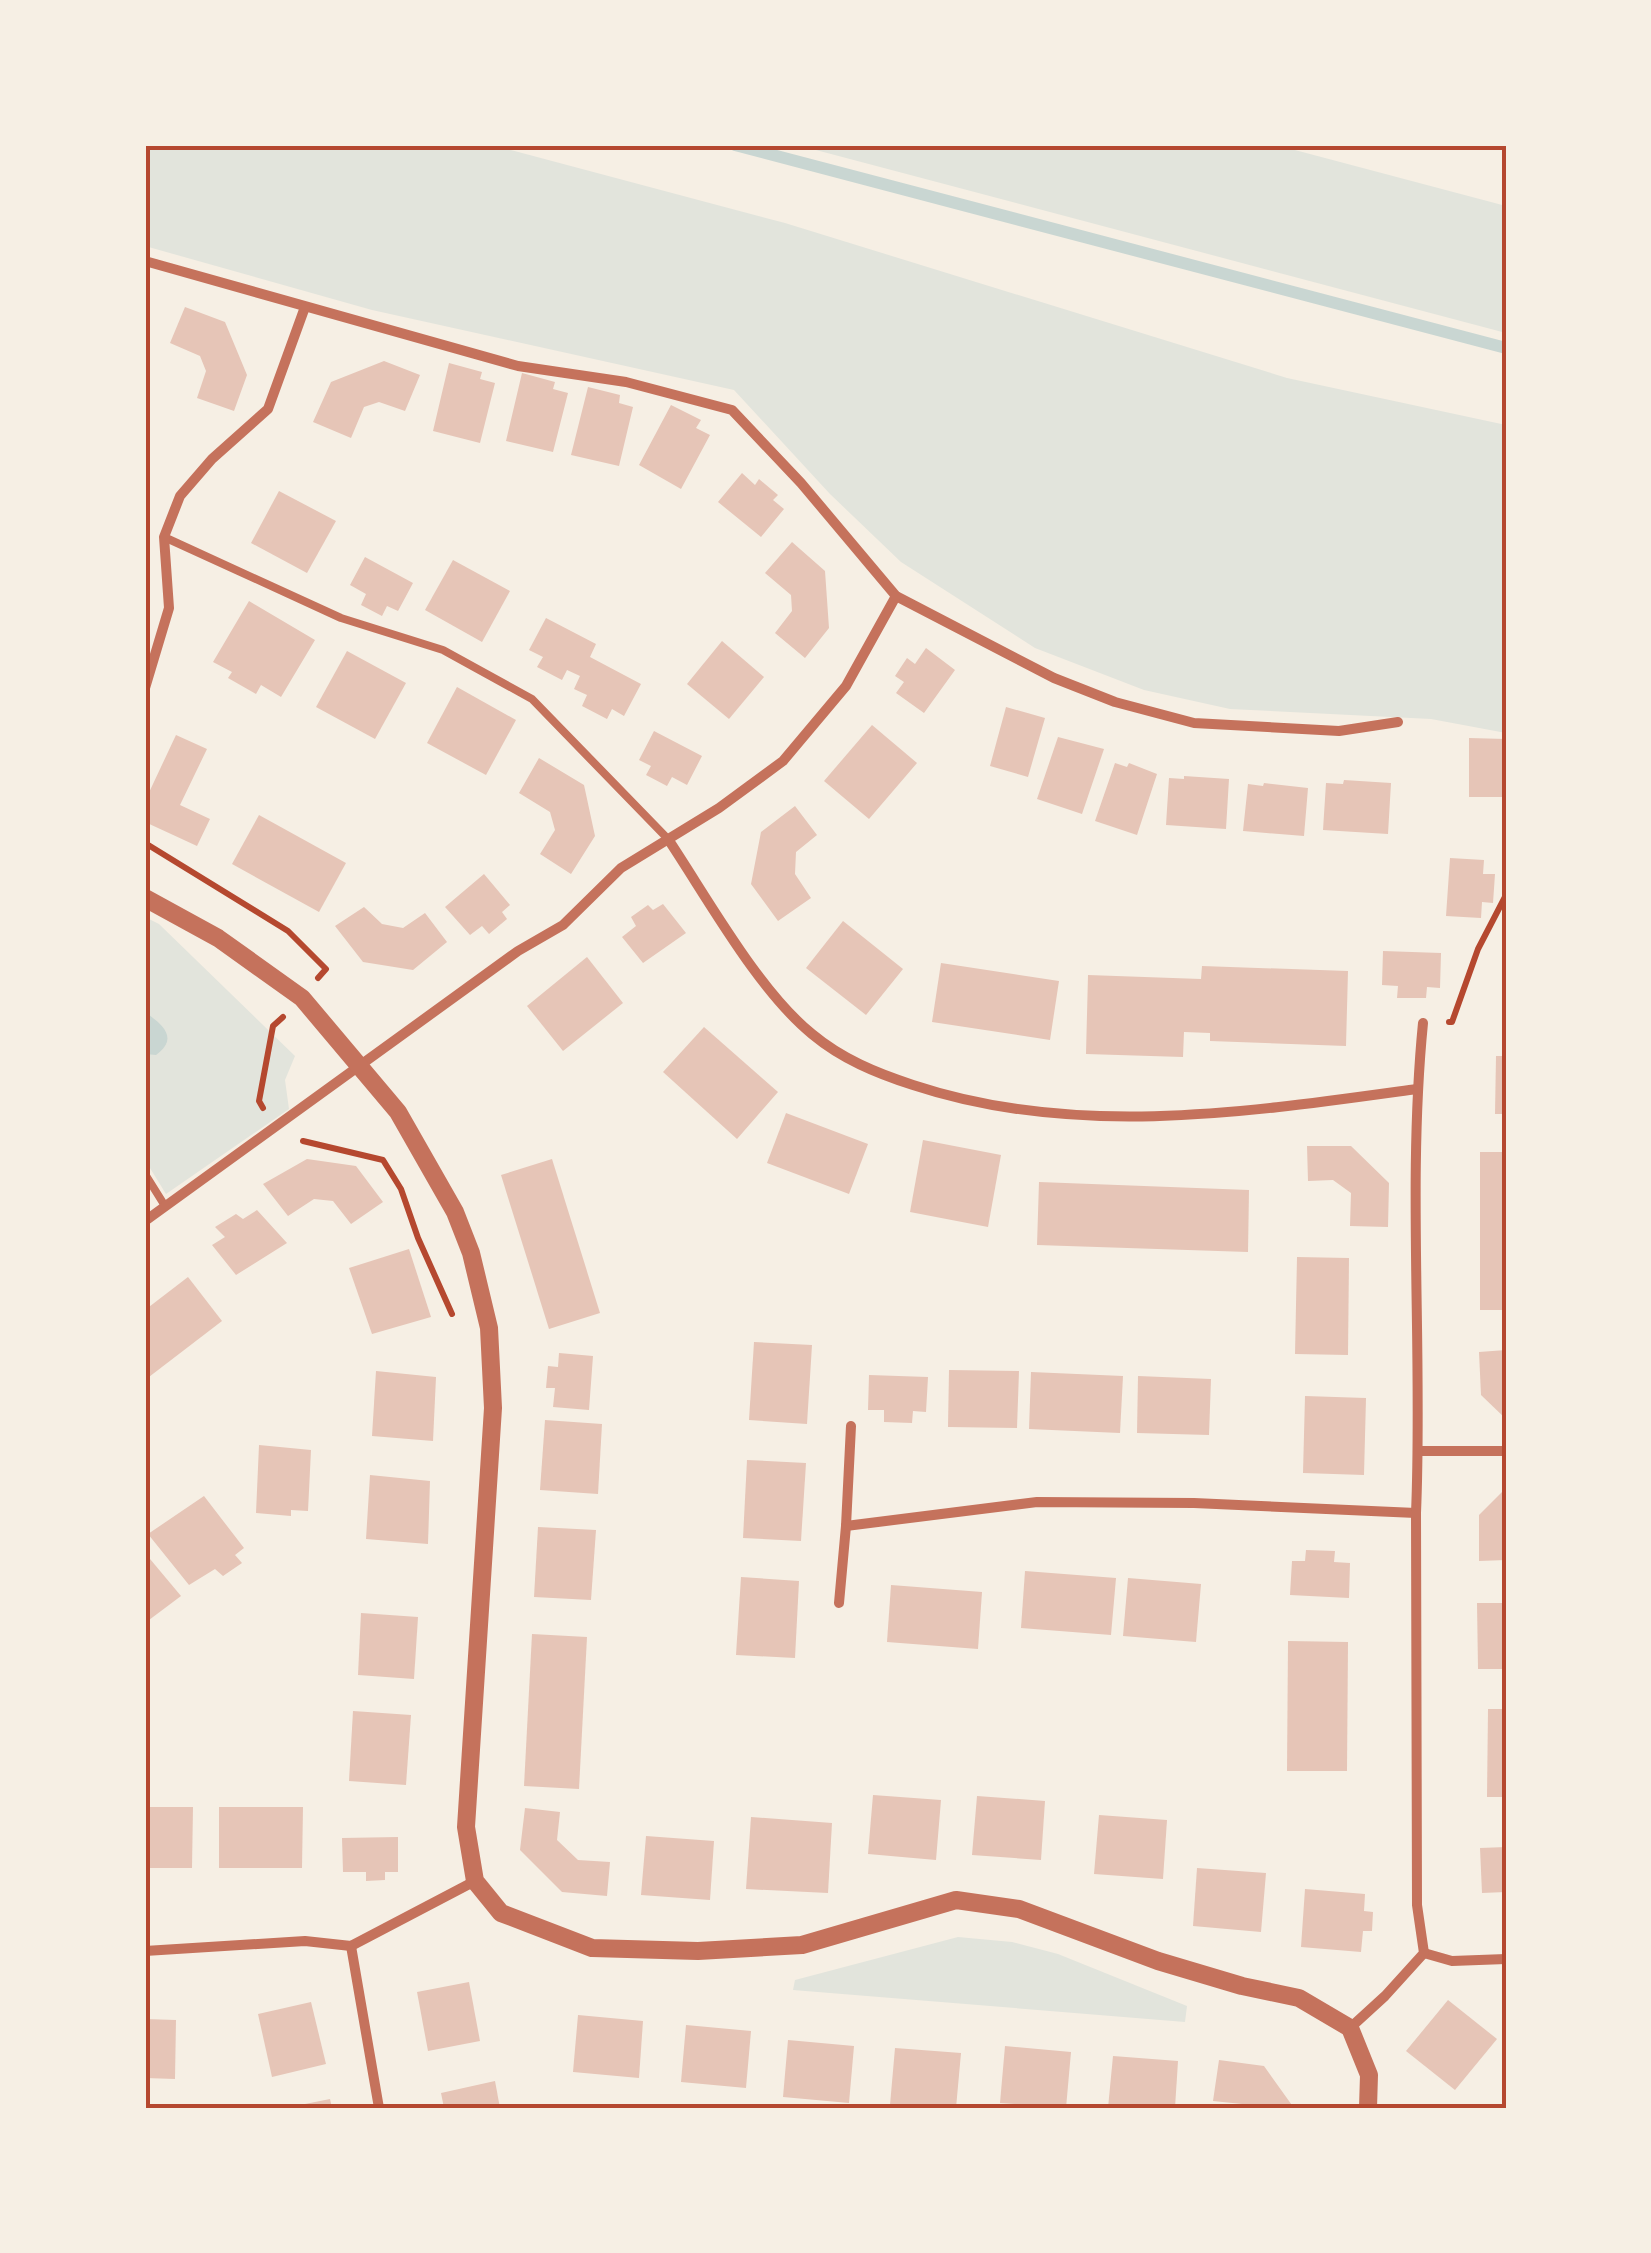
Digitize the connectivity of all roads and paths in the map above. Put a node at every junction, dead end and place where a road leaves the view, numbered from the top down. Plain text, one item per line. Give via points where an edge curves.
1 (145, 261) edge
2 (305, 308) junction
3 (164, 537) junction
4 (896, 596) junction
5 (145, 688) edge
6 (1398, 722) dead end
7 (668, 840) junction
8 (145, 843) edge
9 (1506, 895) edge
10 (145, 898) edge
11 (302, 998) junction
12 (1423, 1023) joint
13 (361, 1064) junction
14 (1416, 1089) junction
15 (276, 1127) junction
16 (145, 1174) edge
17 (165, 1206) junction
18 (145, 1220) edge
19 (460, 1331) dead end
20 (851, 1426) dead end
21 (1419, 1451) junction
22 (1506, 1452) edge
23 (1416, 1513) junction
24 (846, 1526) junction
25 (839, 1603) dead end
26 (475, 1881) junction
27 (351, 1946) junction
28 (145, 1951) edge
29 (1424, 1953) junction
30 (1506, 1959) edge
31 (1350, 2028) junction
32 (379, 2108) edge
33 (1368, 2108) edge

1 - 2 street
2 - 3 street via 268,409 180,496
2 - 4 street via 518,366 626,382 732,410
3 - 5 street via 169,608
3 - 7 lane via 341,618 444,650 532,699
4 - 6 street via 1054,678 1194,724 1339,731
4 - 7 street via 846,686 783,761
7 - 13 street via 622,868 563,925
7 - 14 street via 778,1001 853,1062 904,1082 1030,1113 1117,1117
8 - 11 path via 288,931 326,969
9 - 12 path via 1478,948 1452,1022
10 - 11 street via 218,938
11 - 13 street
11 - 15 path via 274,1026 270,1044 259,1101
12 - 14 street
13 - 15 street
13 - 26 street via 398,1112 454,1212 489,1328 493,1408 466,1827
14 - 21 street
15 - 17 street
15 - 19 path via 293,1148 305,1140 383,1160
16 - 17 lane
17 - 18 street
20 - 24 street
21 - 22 street
21 - 23 street
23 - 24 street via 1037,1502
23 - 29 street via 1418,1905
24 - 25 street
26 - 27 street
26 - 31 street via 501,1913 592,1948 802,1945 956,1900 1019,1909 1158,1961 1299,1998
27 - 28 street via 306,1941
27 - 32 street
29 - 30 street
29 - 31 street
31 - 33 street via 1368,2075

